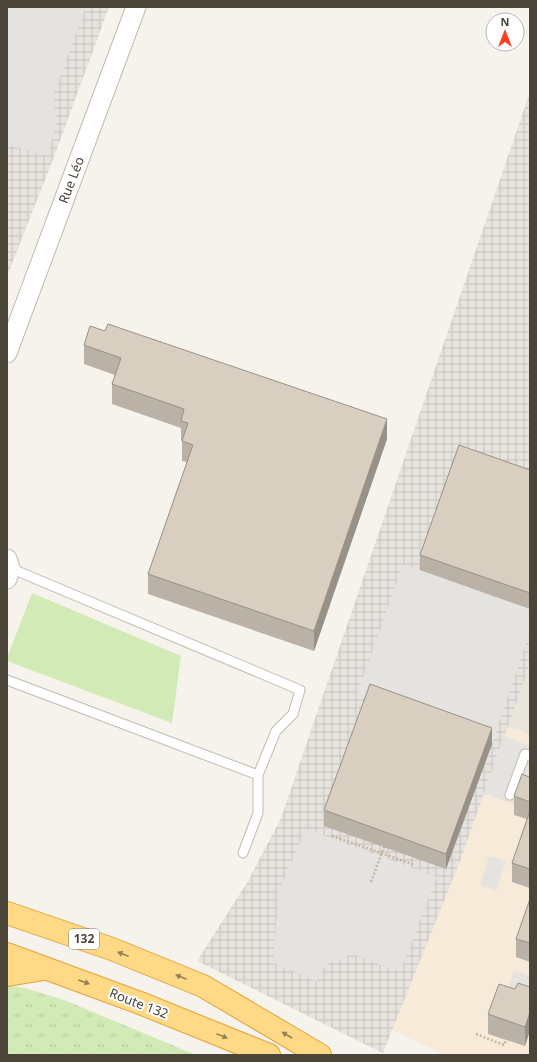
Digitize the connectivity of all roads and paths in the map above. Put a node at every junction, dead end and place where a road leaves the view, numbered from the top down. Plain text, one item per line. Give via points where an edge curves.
1 (136, 7) edge
2 (7, 353) edge
3 (8, 568) edge
4 (7, 680) edge
5 (530, 756) edge
6 (258, 774) junction
7 (510, 795) dead end
8 (332, 836) dead end
9 (384, 847) edge
10 (243, 853) dead end
11 (382, 853) junction
12 (415, 865) dead end
13 (371, 882) dead end
14 (7, 912) edge
15 (7, 954) edge
16 (48, 968) junction
17 (7, 975) edge
18 (476, 1034) dead end
19 (506, 1040) dead end
20 (269, 1055) edge
21 (320, 1055) edge

1 - 2 street, Rue Léo
3 - 6 lane via 300,690 293,714 276,730
4 - 6 lane
5 - 7 lane via 526,754
6 - 10 lane via 258,813
8 - 11 path
9 - 11 path
11 - 12 path
11 - 13 path
21 -> 14 highway, 132 via 203,986 74,935
15 - 16 highway, Route 132
16 - 17 highway
16 -> 20 highway, Route 132
18 - 19 path via 504,1045

